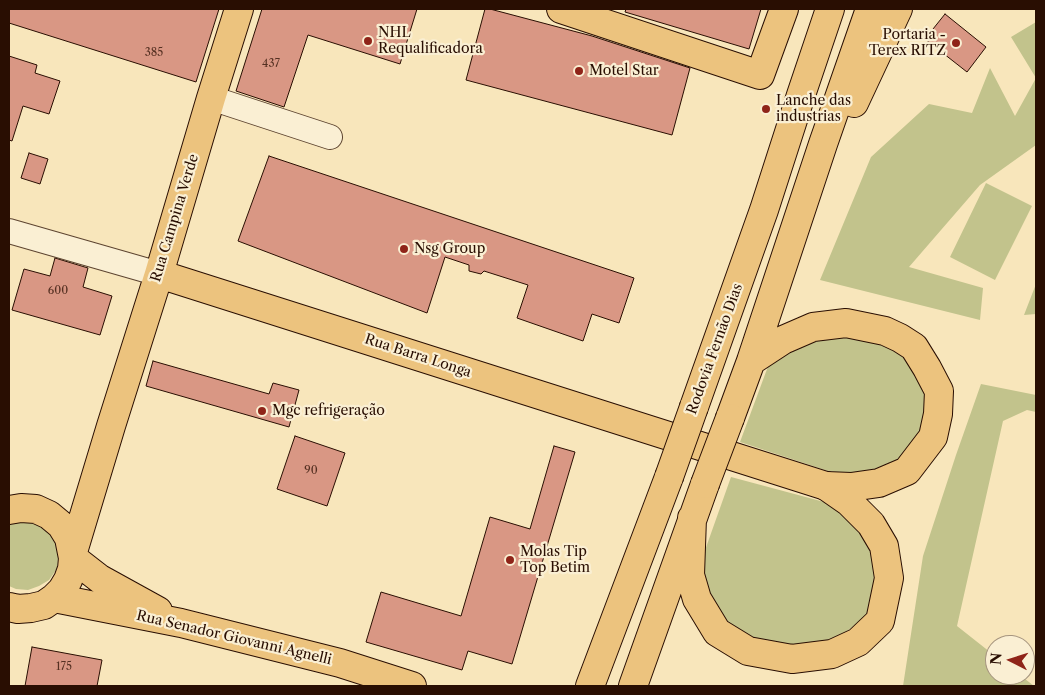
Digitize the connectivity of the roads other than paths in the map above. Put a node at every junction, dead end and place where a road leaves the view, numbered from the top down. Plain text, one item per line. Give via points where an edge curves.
1 (239, 9) edge
2 (561, 9) edge
3 (784, 9) edge
4 (830, 9) edge
5 (870, 9) edge
6 (898, 9) edge
7 (211, 98) junction
8 (330, 137) dead end
9 (823, 144) junction
10 (9, 231) edge
11 (159, 274) junction
12 (751, 361) junction
13 (110, 426) junction
14 (826, 486) junction
15 (9, 510) edge
16 (692, 518) junction
17 (56, 521) junction
18 (73, 555) junction
19 (54, 598) junction
20 (9, 607) edge
21 (181, 623) junction
22 (613, 629) junction
23 (412, 686) edge
24 (570, 686) edge
25 (590, 686) edge
26 (633, 686) edge

1 - 7 main road, Rua Campina Verde
2 - 3 main road via 760,75
4 - 22 main road, Rodovia Fernão Dias, bridge via 764,210
5 - 9 main road
6 - 9 main road via 852,106
7 - 8 street
7 - 11 main road, Rua Campina Verde
9 - 12 main road
10 - 11 street, Rua Barra Longa
11 - 13 main road, Rua Campina Verde
11 - 14 main road, Rua Barra Longa
12 - 14 main road via 783,340 812,327 846,322 900,338 914,347 927,368 939,391 938,414 933,437 907,470 879,484
12 - 16 main road, bridge
13 - 17 main road, Rua Campina Verde via 90,470
13 - 18 main road, Rua Campina Verde
14 - 16 main road via 849,502 871,524 884,546 889,578 880,621 858,642 832,654 792,659 748,651 717,632 697,599 690,575
15 - 17 main road via 36,509
16 - 26 main road
17 - 18 main road via 69,538
18 - 19 main road, Rua Campina Verde via 68,580
18 - 21 main road via 100,579
19 - 20 main road via 31,608
19 - 21 main road, Rua Senador Giovanni Agnelli
21 - 23 main road, Rua Senador Giovanni Agnelli via 340,663
22 - 24 main road
22 - 25 main road, Rodovia Fernão Dias

